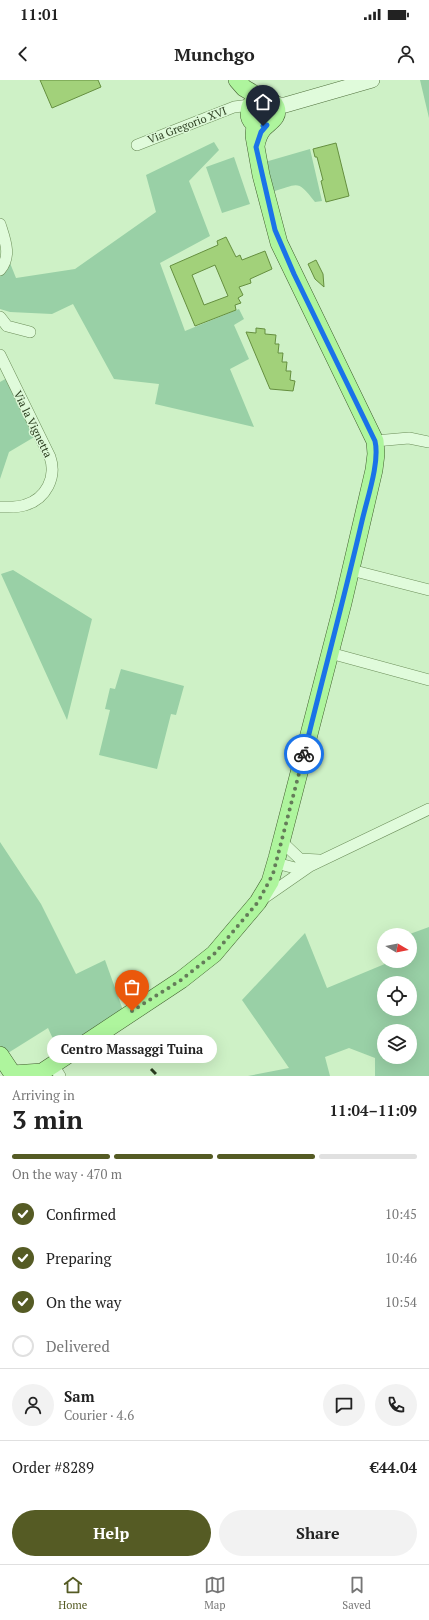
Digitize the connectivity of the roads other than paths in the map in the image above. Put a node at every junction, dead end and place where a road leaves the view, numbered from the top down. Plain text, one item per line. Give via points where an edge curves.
1 (372, 80) edge
2 (237, 82) edge
3 (352, 83) edge
4 (260, 110) junction
5 (137, 145) dead end
6 (0, 224) edge
7 (0, 270) edge
8 (0, 317) edge
9 (30, 332) dead end
10 (0, 355) edge
11 (375, 441) junction
12 (429, 442) edge
13 (0, 507) edge
14 (351, 570) junction
15 (429, 590) edge
16 (330, 653) junction
17 (429, 680) edge
18 (429, 809) edge
19 (281, 840) junction
20 (276, 861) junction
21 (309, 863) junction
22 (258, 902) junction
23 (7, 1068) edge
24 (48, 1072) edge

1 - 3 street
2 - 4 main road
3 - 4 street
4 - 5 street, Via Gregorio XVI
4 - 11 main road via 261,132 256,147 268,206 279,243
6 - 7 street via 7,251 5,263
8 - 9 street via 7,326
10 - 13 street, Via la Vignetta via 53,468 46,490 34,501 17,507
11 - 12 street via 409,438
11 - 14 main road via 375,465
14 - 15 street
14 - 16 main road
16 - 17 street
16 - 19 main road
18 - 21 street via 326,858
19 - 20 main road
19 - 21 street via 293,854
20 - 21 street
20 - 22 main road via 270,882
21 - 22 street
22 - 24 main road via 226,942 198,968
23 - 24 main road

